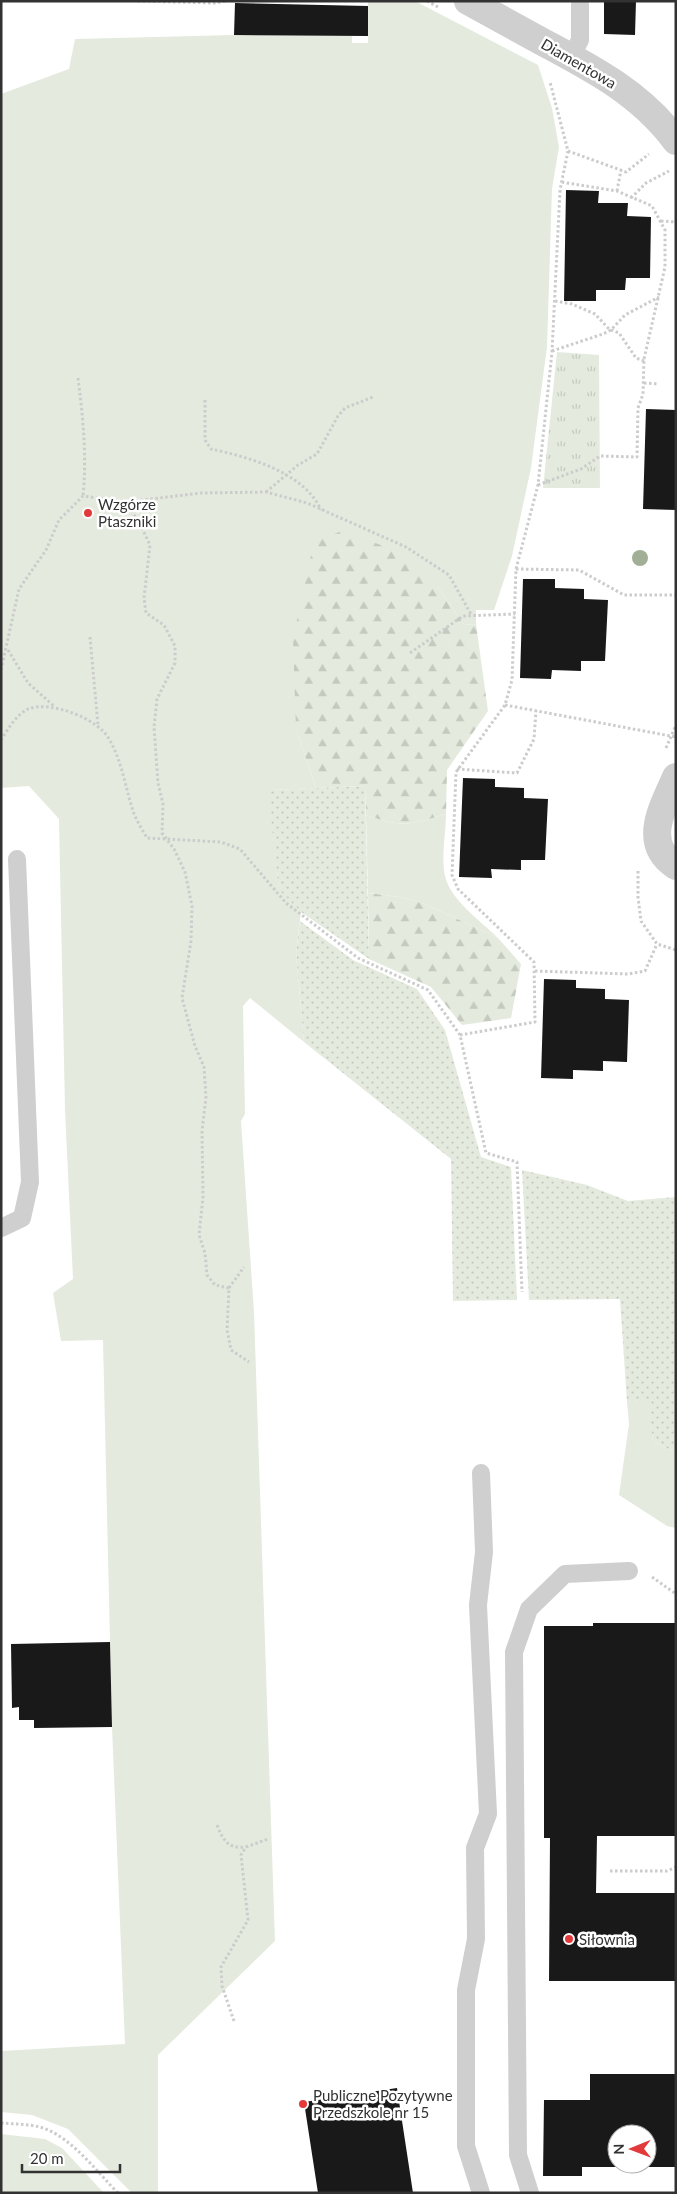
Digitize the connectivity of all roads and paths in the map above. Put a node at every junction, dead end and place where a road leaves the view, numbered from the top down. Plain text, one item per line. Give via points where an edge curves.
1 (138, 1) edge
2 (226, 1) edge
3 (468, 1) edge
4 (580, 1) edge
5 (572, 57) junction
6 (549, 80) dead end
7 (676, 141) edge
8 (568, 150) junction
9 (649, 153) dead end
10 (674, 169) dead end
11 (620, 170) junction
12 (561, 182) junction
13 (617, 191) junction
14 (631, 198) junction
15 (660, 221) junction
16 (676, 222) edge
17 (660, 297) junction
18 (555, 301) junction
19 (611, 330) junction
20 (552, 351) junction
21 (644, 361) junction
22 (78, 378) dead end
23 (644, 384) junction
24 (659, 384) dead end
25 (373, 397) dead end
26 (205, 400) dead end
27 (285, 476) junction
28 (538, 485) junction
29 (266, 492) junction
30 (83, 496) junction
31 (126, 502) junction
32 (321, 511) junction
33 (516, 569) junction
34 (676, 595) edge
35 (514, 614) junction
36 (472, 616) junction
37 (90, 637) dead end
38 (8, 649) junction
39 (410, 653) dead end
40 (1, 670) edge
41 (505, 705) junction
42 (55, 706) junction
43 (536, 711) junction
44 (98, 725) junction
45 (676, 737) edge
46 (1, 740) edge
47 (457, 769) junction
48 (676, 777) edge
49 (166, 840) junction
50 (17, 859) dead end
51 (676, 866) edge
52 (676, 950) edge
53 (535, 971) junction
54 (460, 1035) junction
55 (1, 1228) edge
56 (244, 1267) dead end
57 (229, 1288) junction
58 (522, 1292) dead end
59 (249, 1362) dead end
60 (481, 1473) dead end
61 (629, 1571) dead end
62 (217, 1825) dead end
63 (268, 1839) dead end
64 (246, 1847) junction
65 (676, 1867) edge
66 (610, 1871) dead end
67 (234, 2021) dead end
68 (1, 2123) edge
69 (118, 2193) edge
70 (481, 2193) edge
71 (530, 2193) edge

1 - 2 path
3 - 5 street, Diamentowa
4 - 5 lane via 580,40
5 - 7 street, Diamentowa via 632,95
6 - 8 path
8 - 11 path
8 - 12 path
9 - 11 path via 626,172
10 - 14 path via 646,183
11 - 13 path
12 - 13 path
12 - 18 path
13 - 14 path
14 - 15 path via 652,206
15 - 16 path
15 - 17 path via 665,230
17 - 19 path via 625,315
17 - 21 path
18 - 19 path via 596,314
18 - 20 path
19 - 20 path
19 - 21 path via 618,333 636,358
20 - 28 path
21 - 23 path
22 - 30 path via 85,438
23 - 24 path
23 - 28 path via 638,408 638,457 600,456 581,470
25 - 27 path via 345,408 317,454
26 - 27 path via 205,440 211,449 261,461
27 - 29 path
27 - 32 path via 316,499
28 - 33 path
29 - 31 path via 202,492
29 - 32 path via 307,503
30 - 31 path
30 - 38 path via 59,520 46,550 19,590
31 - 49 path via 150,545 144,598 146,613 164,625 175,646 175,663 157,698 154,727 158,783 163,804 162,833
32 - 36 path via 406,547 449,575
33 - 34 path via 579,570 624,595
33 - 35 path
35 - 36 path
35 - 41 path via 512,680
36 - 39 path via 463,616
37 - 44 path
38 - 40 path
38 - 42 path via 28,683
41 - 43 path
41 - 47 path
42 - 44 path
42 - 46 path via 29,709 12,723
43 - 45 path
43 - 47 path via 534,739 517,773
44 - 49 path via 109,737 121,764 134,813 147,838
47 - 53 path via 452,875 458,889 534,962
48 - 51 street via 657,820 658,840 664,858
49 - 54 path via 221,842 240,849 286,903 351,952 428,990
49 - 57 path via 185,872 192,906 191,941 182,998 204,1067 206,1097 199,1235 207,1275 215,1285
50 - 55 lane via 30,1182 22,1218
52 - 53 path via 657,944 645,971 628,974
53 - 54 path via 535,1022
54 - 58 path via 486,1153 517,1162
56 - 57 path
57 - 59 path via 227,1330 230,1350
60 - 70 lane via 484,1552 478,1605 488,1814 475,1848 476,1939 466,1990 466,2146
61 - 71 lane via 565,1574 529,1609 514,1652 518,2155
62 - 64 path via 228,1845
63 - 64 path
64 - 67 path via 241,1865 248,1920 221,1967 222,1986
65 - 66 path via 667,1871
68 - 69 path via 48,2130 69,2144

